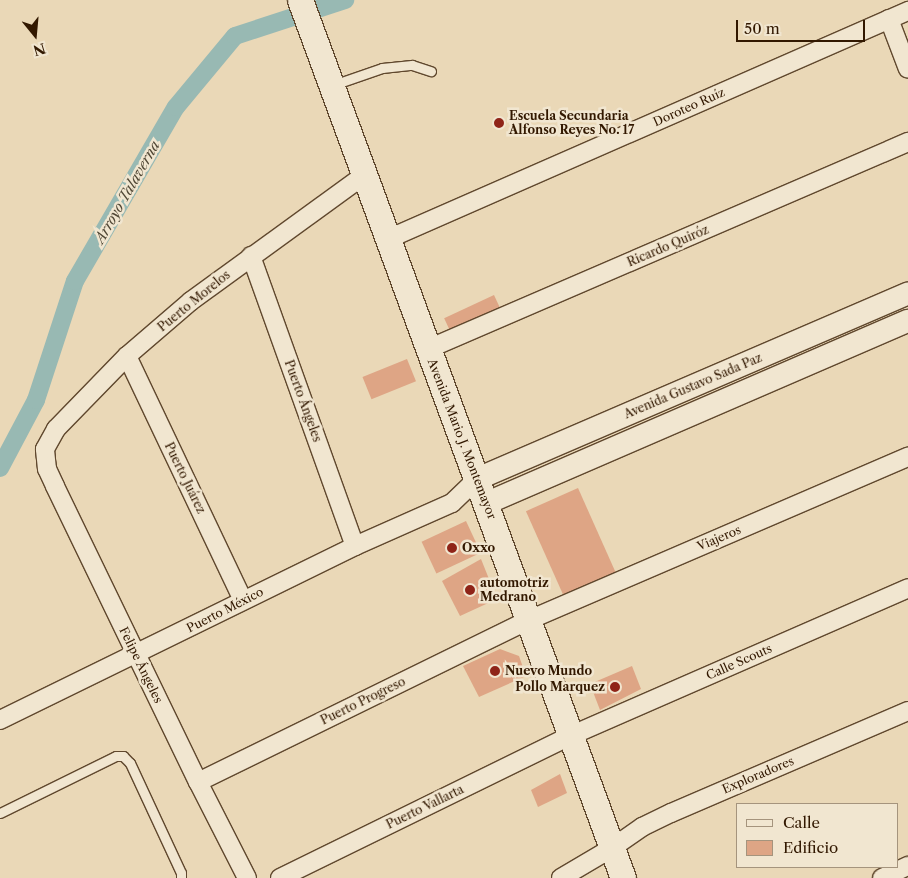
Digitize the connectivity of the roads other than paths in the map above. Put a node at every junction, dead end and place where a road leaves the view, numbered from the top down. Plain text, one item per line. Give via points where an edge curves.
1 (300, 0) edge
2 (908, 11) edge
3 (889, 19) junction
4 (908, 68) edge
5 (431, 70) dead end
6 (331, 86) junction
7 (908, 142) edge
8 (364, 176) junction
9 (388, 239) junction
10 (251, 256) junction
11 (908, 293) edge
12 (908, 321) edge
13 (428, 349) junction
14 (127, 356) junction
15 (45, 449) joint
16 (908, 457) edge
17 (477, 478) junction
18 (452, 503) junction
19 (487, 503) junction
20 (355, 546) junction
21 (908, 588) edge
22 (243, 600) junction
23 (529, 620) junction
24 (136, 655) junction
25 (908, 710) edge
26 (0, 720) edge
27 (570, 736) junction
28 (198, 782) junction
29 (0, 813) edge
30 (612, 848) junction
31 (908, 866) edge
32 (181, 878) edge
33 (247, 878) edge
34 (280, 878) edge
35 (561, 878) edge
36 (623, 878) edge
37 (882, 878) edge

1 - 6 main road, Avenida Mario J. Montemayor
2 - 3 street, Doroteo Ruíz
3 - 4 street
3 - 9 street, Doroteo Ruíz
5 - 6 lane via 412,65 382,68
6 - 8 main road, Avenida Mario J. Montemayor
7 - 13 street, Ricardo Quiróz
8 - 9 main road, Avenida Mario J. Montemayor
8 - 10 street, Puerto Morelos
9 - 13 main road, Avenida Mario J. Montemayor
10 - 14 street, Puerto Morelos via 191,301
10 - 20 street, Puerto Ángeles
11 - 17 street, Avenida Gustavo Sada Paz
12 - 19 street, Avenida Gustavo Sada Paz
13 - 17 main road, Avenida Mario J. Montemayor
14 - 15 street, Puerto Morelos via 56,429
14 - 22 street, Puerto Juárez
15 - 24 street, Felipe Ángeles via 55,486
16 - 23 street, Viajeros
17 - 18 street, Puerto México
17 - 19 main road, Avenida Mario J. Montemayor
18 - 19 street, Puerto México
18 - 20 street, Puerto México
19 - 23 main road, Avenida Mario J. Montemayor
20 - 22 street, Puerto México
21 - 27 street, Calle Scouts
22 - 24 street, Puerto México
23 - 27 main road, Avenida Mario J. Montemayor
23 - 28 street, Puerto Progreso
24 - 26 street, Puerto México
24 - 28 street, Felipe Ángeles
25 - 30 street, Exploradores via 671,813 642,827
27 - 30 main road, Avenida Mario J. Montemayor
27 - 34 street, Puerto Vallarta
28 - 33 street, Felipe Ángeles
29 - 32 lane via 116,756 123,756 130,763
30 - 35 street, Exploradores
30 - 36 main road, Avenida Mario J. Montemayor
31 - 37 street

